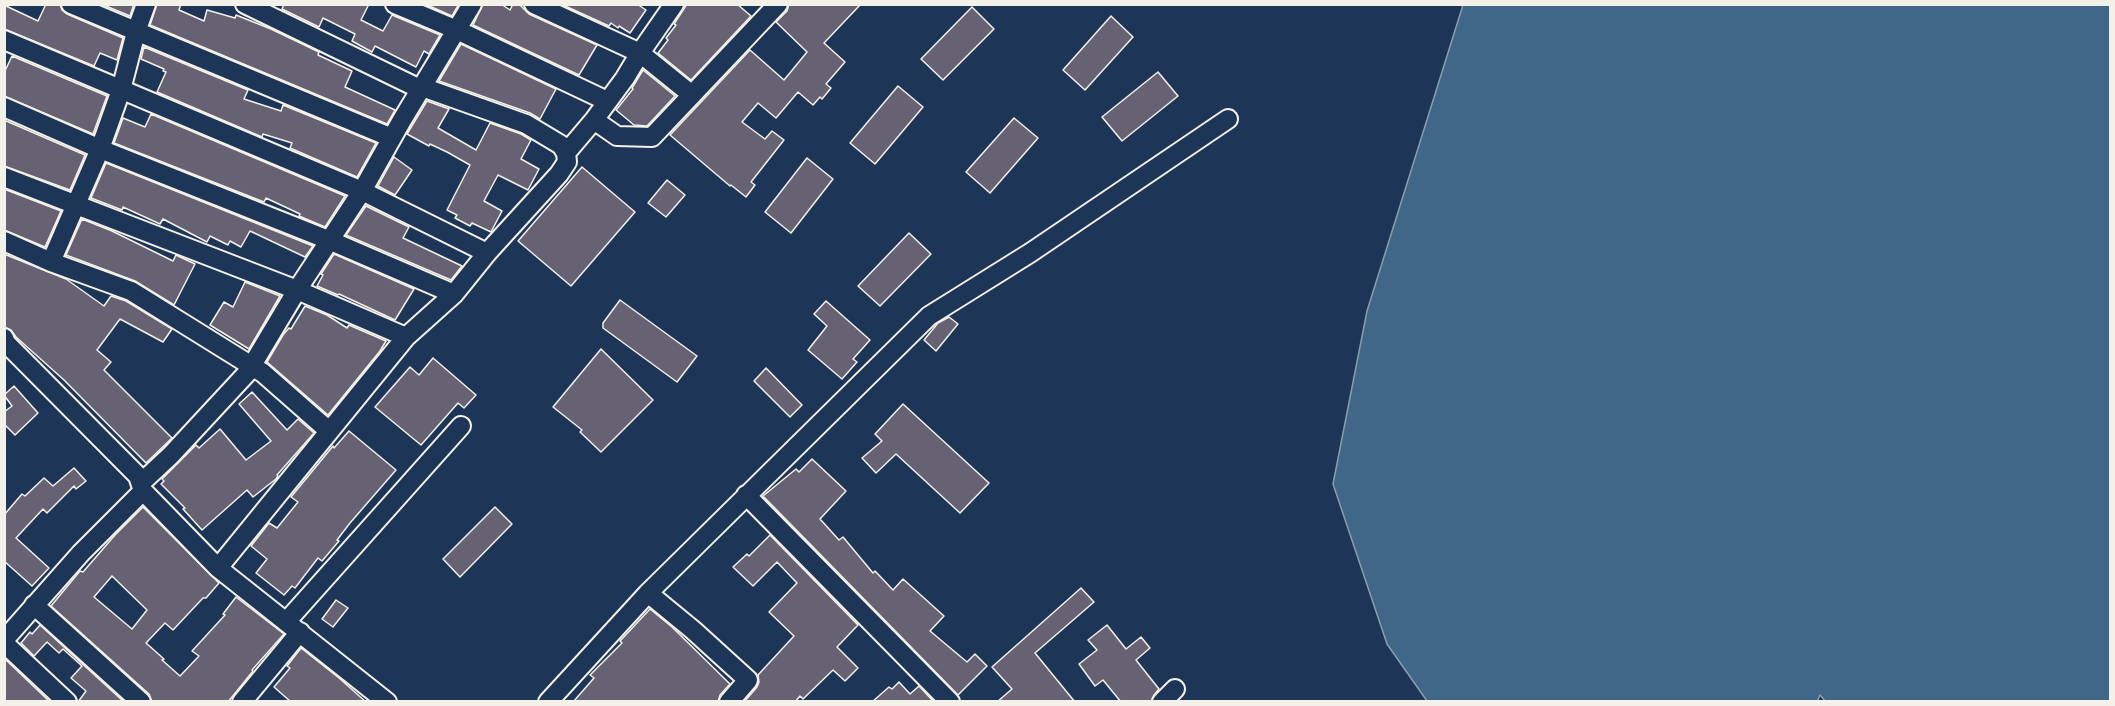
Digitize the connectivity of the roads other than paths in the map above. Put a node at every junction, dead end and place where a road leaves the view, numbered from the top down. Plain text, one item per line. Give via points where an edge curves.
1 (71, 4) edge
2 (146, 4) edge
3 (245, 4) edge
4 (395, 4) edge
5 (472, 4) edge
6 (534, 4) edge
7 (674, 4) edge
8 (778, 4) edge
9 (457, 30) junction
10 (136, 32) junction
11 (4, 40) edge
12 (640, 53) junction
13 (422, 87) junction
14 (121, 90) junction
15 (692, 95) junction
16 (606, 101) junction
17 (4, 107) edge
18 (1228, 119) dead end
19 (594, 120) junction
20 (392, 138) junction
21 (100, 149) junction
22 (566, 153) junction
23 (4, 177) edge
24 (362, 191) junction
25 (75, 204) junction
26 (331, 240) junction
27 (4, 241) edge
28 (487, 254) junction
29 (51, 262) junction
30 (297, 290) junction
31 (454, 294) junction
32 (406, 337) junction
33 (5, 342) edge
34 (251, 366) junction
35 (461, 426) dead end
36 (329, 431) junction
37 (142, 487) junction
38 (746, 495) junction
39 (218, 568) junction
40 (648, 593) junction
41 (34, 605) junction
42 (293, 627) junction
43 (4, 642) edge
44 (1175, 689) dead end
45 (67, 702) edge
46 (141, 702) edge
47 (242, 702) edge
48 (387, 702) edge
49 (548, 702) edge
50 (729, 702) edge
51 (950, 702) edge
52 (1162, 702) edge

1 - 10 street
2 - 10 street
3 - 13 street
4 - 9 street
5 - 9 street
6 - 12 street
7 - 12 street
8 - 15 street
9 - 13 street
9 - 16 street
10 - 14 street
10 - 20 street
11 - 14 street
12 - 15 street
12 - 16 street
13 - 20 street
13 - 22 street via 526,124 561,145
14 - 21 street
14 - 24 street
15 - 19 street via 652,137 617,136
16 - 19 street
17 - 21 street
18 - 38 street via 929,316
19 - 22 street
20 - 24 street
21 - 25 street
21 - 26 street
22 - 28 street via 567,162 559,174
23 - 25 street
24 - 26 street
24 - 28 street
25 - 29 street
25 - 30 street
26 - 30 street
26 - 31 street
27 - 29 street
28 - 31 street
29 - 34 street via 131,291
30 - 32 street
30 - 34 street
31 - 32 street
32 - 36 street
33 - 37 street via 138,476
34 - 36 street
34 - 37 street
35 - 42 street
36 - 39 street
37 - 39 street
37 - 41 street
38 - 40 street
38 - 51 street
39 - 42 street
40 - 49 street
40 - 50 street via 748,680
41 - 43 street
41 - 46 street
42 - 47 street
42 - 48 street
43 - 45 street
44 - 52 street

